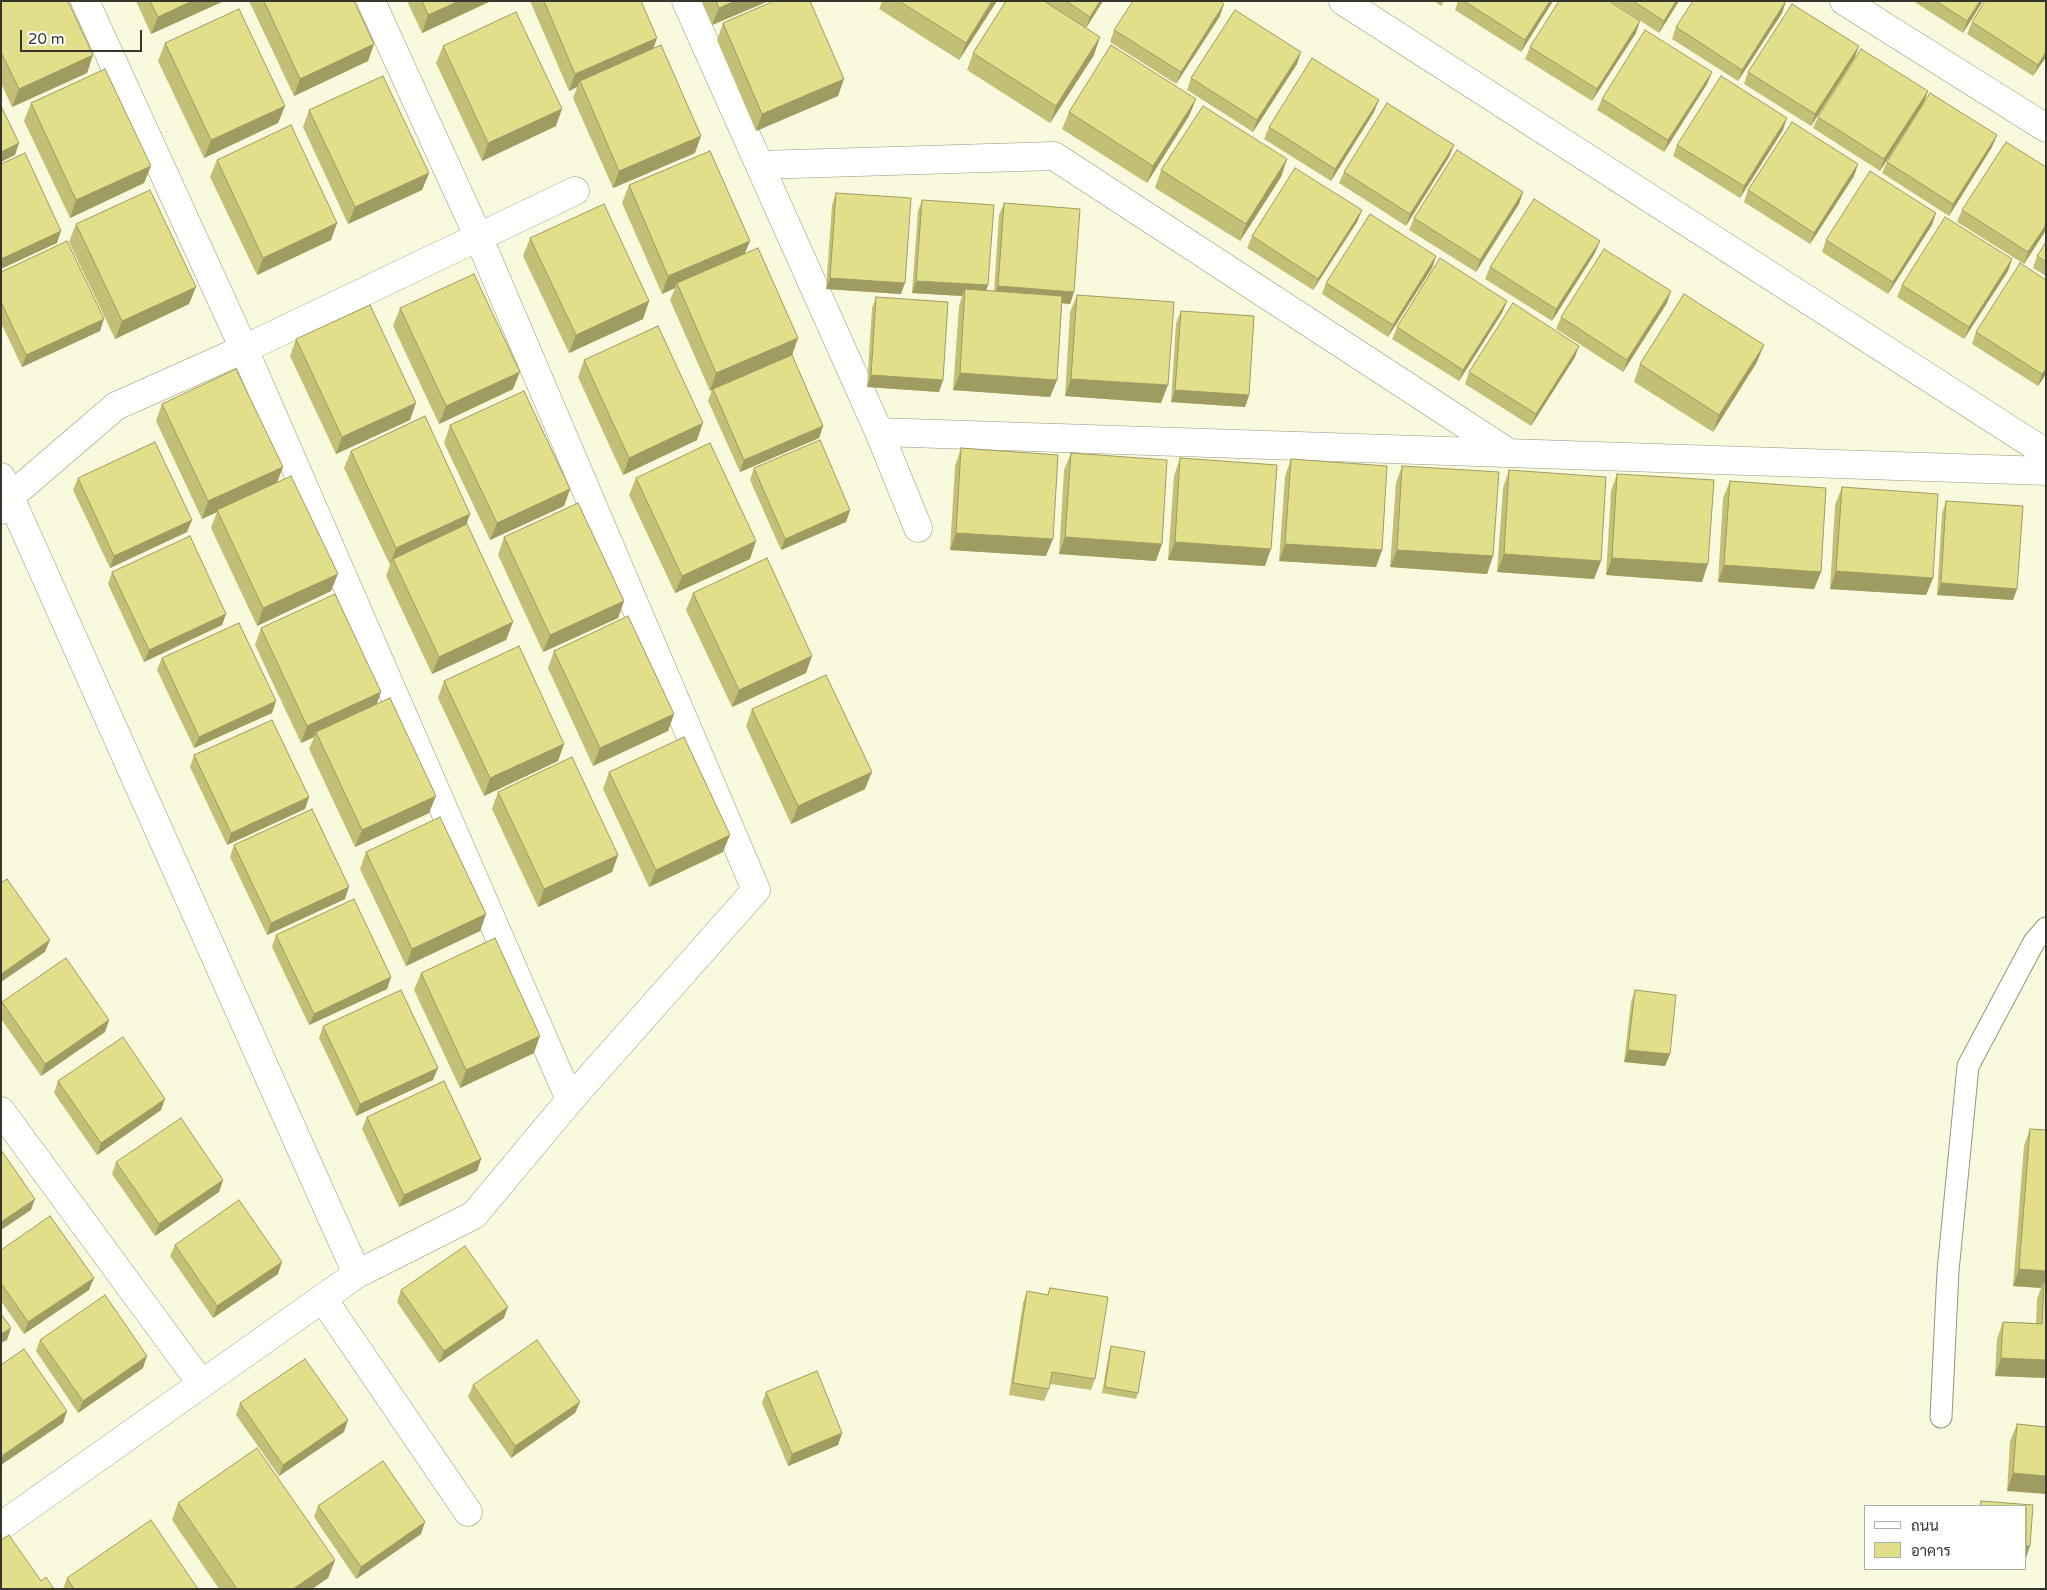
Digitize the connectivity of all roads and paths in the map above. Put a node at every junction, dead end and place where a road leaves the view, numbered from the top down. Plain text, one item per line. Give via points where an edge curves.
1 (85, 1) edge
2 (371, 1) edge
3 (686, 1) edge
4 (1343, 1) edge
5 (1844, 1) edge
6 (2046, 128) edge
7 (760, 165) junction
8 (575, 191) dead end
9 (478, 236) junction
10 (244, 349) junction
11 (880, 432) junction
12 (1509, 453) junction
13 (2046, 453) edge
14 (2046, 471) edge
15 (4, 494) edge
16 (918, 528) dead end
17 (2046, 928) edge
18 (570, 1100) junction
19 (1, 1111) edge
20 (357, 1274) junction
21 (323, 1299) junction
22 (201, 1383) junction
23 (1941, 1417) dead end
24 (468, 1512) dead end
25 (1, 1526) edge

1 - 10 street
2 - 9 street
3 - 7 street
4 - 13 street
5 - 6 street
7 - 11 street
7 - 12 street via 1054,156
8 - 9 street
9 - 10 street
9 - 18 street via 756,890
10 - 15 street via 116,406
10 - 18 street
11 - 12 street
11 - 16 street
12 - 14 street
15 - 20 street
17 - 23 lane via 2034,942 1968,1066 1948,1272
18 - 20 street via 474,1215
19 - 22 street
20 - 21 street
21 - 22 street
21 - 24 street
22 - 25 street

